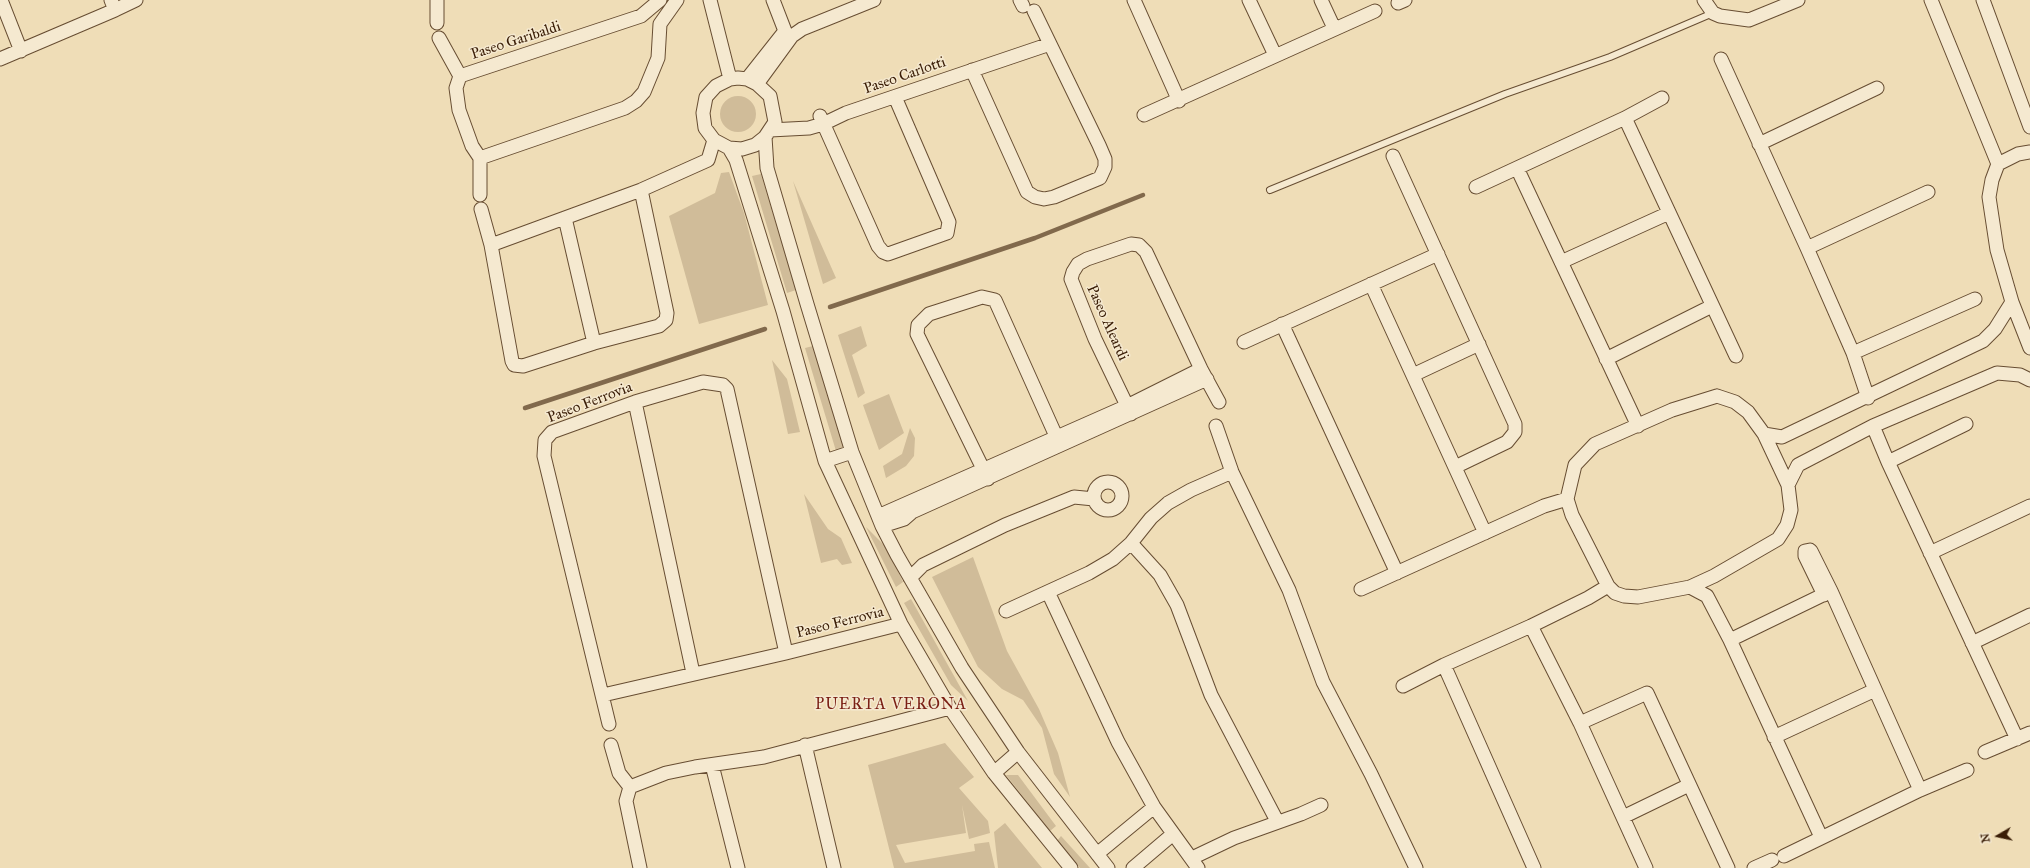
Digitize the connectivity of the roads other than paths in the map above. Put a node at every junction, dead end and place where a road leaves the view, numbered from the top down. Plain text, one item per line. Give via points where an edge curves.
1 (1, 0) edge
2 (136, 0) edge
3 (437, 0) edge
4 (660, 0) edge
5 (677, 0) edge
6 (710, 0) edge
7 (773, 0) edge
8 (874, 0) edge
9 (1134, 0) edge
10 (1249, 0) edge
11 (1321, 0) edge
12 (1704, 0) edge
13 (1798, 0) edge
14 (1931, 0) edge
15 (1983, 0) edge
16 (113, 5) edge
17 (1026, 5) edge
18 (1375, 11) dead end
19 (1713, 13) junction
20 (641, 16) junction
21 (437, 23) dead end
22 (660, 24) junction
23 (1334, 28) junction
24 (788, 33) junction
25 (439, 38) dead end
26 (1050, 44) junction
27 (21, 51) junction
28 (1275, 56) junction
29 (0, 59) edge
30 (1721, 59) dead end
31 (972, 70) junction
32 (460, 76) junction
33 (730, 79) junction
34 (752, 81) junction
35 (1877, 88) dead end
36 (895, 97) junction
37 (1662, 98) dead end
38 (1179, 101) junction
39 (1144, 115) dead end
40 (1625, 118) junction
41 (821, 120) junction
42 (2030, 127) edge
43 (770, 130) junction
44 (714, 140) junction
45 (1759, 144) junction
46 (729, 148) junction
47 (2030, 152) edge
48 (1393, 156) dead end
49 (480, 158) junction
50 (1998, 164) junction
51 (1517, 168) junction
52 (1476, 187) dead end
53 (641, 190) junction
54 (1270, 190) dead end
55 (1928, 192) dead end
56 (480, 195) dead end
57 (481, 209) dead end
58 (1669, 213) junction
59 (565, 218) junction
60 (491, 245) junction
61 (1808, 248) junction
62 (1438, 254) junction
63 (1561, 262) junction
64 (1371, 284) junction
65 (1975, 299) dead end
66 (2012, 302) junction
67 (1712, 306) junction
68 (1282, 324) junction
69 (1244, 342) dead end
70 (594, 344) junction
71 (1479, 344) junction
72 (2030, 348) edge
73 (1853, 353) junction
74 (1736, 356) dead end
75 (1606, 359) junction
76 (1204, 374) junction
77 (1413, 375) junction
78 (2030, 380) edge
79 (1868, 398) junction
80 (635, 402) junction
81 (1219, 402) dead end
82 (1129, 410) junction
83 (1966, 424) dead end
84 (1216, 426) dead end
85 (1638, 426) junction
86 (1873, 426) junction
87 (1764, 434) junction
88 (1058, 440) junction
89 (852, 452) junction
90 (825, 461) junction
91 (1888, 462) junction
92 (1455, 467) junction
93 (1232, 472) junction
94 (986, 474) junction
95 (1788, 485) junction
96 (1094, 499) dead end
97 (1567, 499) junction
98 (2030, 506) edge
99 (880, 521) junction
100 (1485, 533) junction
101 (1131, 544) junction
102 (1930, 553) junction
103 (1397, 573) junction
104 (1714, 576) junction
105 (910, 578) junction
106 (1608, 586) junction
107 (1690, 587) junction
108 (1361, 589) dead end
109 (1048, 592) junction
110 (1006, 611) dead end
111 (2030, 615) edge
112 (901, 624) junction
113 (1531, 626) junction
114 (1733, 639) junction
115 (1972, 643) junction
116 (786, 653) junction
117 (1444, 665) junction
118 (693, 673) junction
119 (1403, 686) dead end
120 (1875, 690) junction
121 (603, 695) junction
122 (950, 708) junction
123 (1580, 723) junction
124 (610, 724) dead end
125 (2030, 733) edge
126 (1774, 737) junction
127 (2017, 739) junction
128 (611, 745) dead end
129 (805, 745) junction
130 (1018, 752) junction
131 (1985, 752) dead end
132 (712, 765) junction
133 (1967, 770) dead end
134 (994, 773) junction
135 (1689, 785) junction
136 (630, 787) junction
137 (1920, 790) junction
138 (1321, 805) dead end
139 (1154, 807) junction
140 (1623, 817) junction
141 (1277, 822) junction
142 (1173, 834) junction
143 (1821, 837) junction
144 (1097, 854) junction
145 (1195, 863) edge
146 (1414, 867) edge
147 (640, 868) edge
148 (738, 868) edge
149 (834, 868) edge
150 (1071, 868) edge
151 (1108, 868) edge
152 (1133, 868) edge
153 (1534, 868) edge
154 (1646, 868) edge
155 (1728, 868) edge
156 (1754, 868) edge

1 - 27 street
2 - 16 street
3 - 21 street
4 - 20 street, Paseo Garibaldi
5 - 22 street
6 - 33 street
7 - 24 street
8 - 24 street
9 - 38 street
10 - 28 street
11 - 23 street
12 - 19 street
13 - 19 street via 1749,20 1733,19
14 - 50 street
15 - 42 street
16 - 27 street
17 - 26 street
18 - 23 street
19 - 54 lane via 1610,57 1505,94
20 - 22 street
20 - 32 street, Paseo Garibaldi
22 - 49 street via 658,58 644,92 636,101 624,108
23 - 28 street
24 - 34 street
25 - 32 street
26 - 31 street, Paseo Carlotti
26 - 31 street via 1104,159 1105,167 1100,178 1054,197 1044,199 1027,192
27 - 29 street
28 - 38 street
30 - 45 street
31 - 36 street, Paseo Carlotti
32 - 49 street, Paseo Garibaldi via 456,88 459,110 472,146
33 - 34 street
33 - 44 street via 716,86 706,98 703,112 705,128
34 - 43 street via 770,96
35 - 45 street
36 - 41 street, Paseo Carlotti
36 - 41 street via 949,222 947,233 888,254 878,246
37 - 40 street
38 - 39 street
40 - 51 street
40 - 58 street
41 - 43 street via 809,128
43 - 46 street via 755,145 742,149
43 - 89 street via 767,168
44 - 46 street
44 - 53 street via 708,160
45 - 61 street
46 - 90 street via 736,160 783,311
47 - 50 street via 2018,154
48 - 62 street
49 - 56 street, Paseo Garibaldi
50 - 66 street via 1989,197 1997,250
51 - 52 street
51 - 63 street
53 - 59 street
53 - 70 street via 667,316 659,326
55 - 61 street
57 - 60 street
58 - 63 street
58 - 67 street
59 - 60 street
59 - 70 street
60 - 70 street via 514,365 523,366
61 - 73 street
62 - 64 street
62 - 71 street
63 - 75 street
64 - 68 street
64 - 77 street
65 - 73 street
66 - 72 street
66 - 79 street via 1995,329 1983,341
67 - 74 street
67 - 75 street
68 - 69 street
68 - 103 street
71 - 77 street
71 - 92 street via 1512,416 1515,432 1507,442
73 - 79 street
75 - 85 street
76 - 81 street, Paseo Aleardi
76 - 82 street
76 - 82 street, Paseo Aleardi via 1143,248 1131,244 1087,259 1078,264 1071,279 1095,339
77 - 92 street
78 - 86 street via 2020,375 1997,373
79 - 87 street via 1782,437
80 - 116 street, Paseo Ferrovia via 703,382 723,385 727,389
80 - 118 street
80 - 121 street, Paseo Ferrovia via 552,432 545,440 544,456
82 - 88 street
83 - 91 street
84 - 93 street
85 - 87 street via 1672,410 1717,396 1735,402 1748,412
85 - 97 street via 1595,444 1576,465
86 - 91 street
86 - 95 street via 1798,466
87 - 95 street
88 - 94 street
88 - 94 street via 994,300 982,297 929,314 918,325 917,334
89 - 90 street
89 - 99 street
90 - 112 street
91 - 102 street
92 - 100 street
93 - 101 street via 1190,490 1168,503 1151,518
93 - 146 street via 1289,590 1323,682 1374,780
94 - 99 street via 904,518
95 - 104 street via 1791,510 1787,525 1778,539
96 - 105 street via 1074,497 1005,525 923,565
97 - 100 street via 1544,506
97 - 106 street via 1572,515
98 - 102 street
99 - 105 street
100 - 103 street
101 - 109 street via 1113,559
101 - 141 street via 1160,575 1177,606 1214,701
102 - 115 street
103 - 108 street
104 - 107 street
104 - 114 street via 1714,595
105 - 130 street via 962,668
106 - 107 street via 1624,596 1638,597
106 - 113 street
107 - 114 street via 1707,596
109 - 110 street
109 - 139 street via 1099,703
111 - 115 street
112 - 116 street, Paseo Ferrovia
112 - 122 street
113 - 117 street
113 - 123 street
114 - 120 street via 1827,593
114 - 126 street
115 - 127 street
116 - 118 street, Paseo Ferrovia
117 - 119 street
117 - 153 street
118 - 121 street, Paseo Ferrovia
120 - 126 street
120 - 137 street
121 - 124 street
122 - 129 street
122 - 134 street
123 - 135 street via 1647,693
123 - 140 street
125 - 127 street
126 - 143 street
127 - 131 street
128 - 136 street via 619,773
129 - 132 street via 764,757
129 - 149 street
130 - 134 street
130 - 144 street
132 - 136 street via 666,773
132 - 148 street
133 - 137 street
134 - 150 street
135 - 140 street
135 - 155 street
136 - 147 street via 626,801
137 - 143 street
138 - 141 street
139 - 142 street
139 - 144 street
140 - 154 street
141 - 145 street via 1234,838
142 - 145 street
142 - 152 street
143 - 156 street
144 - 151 street

